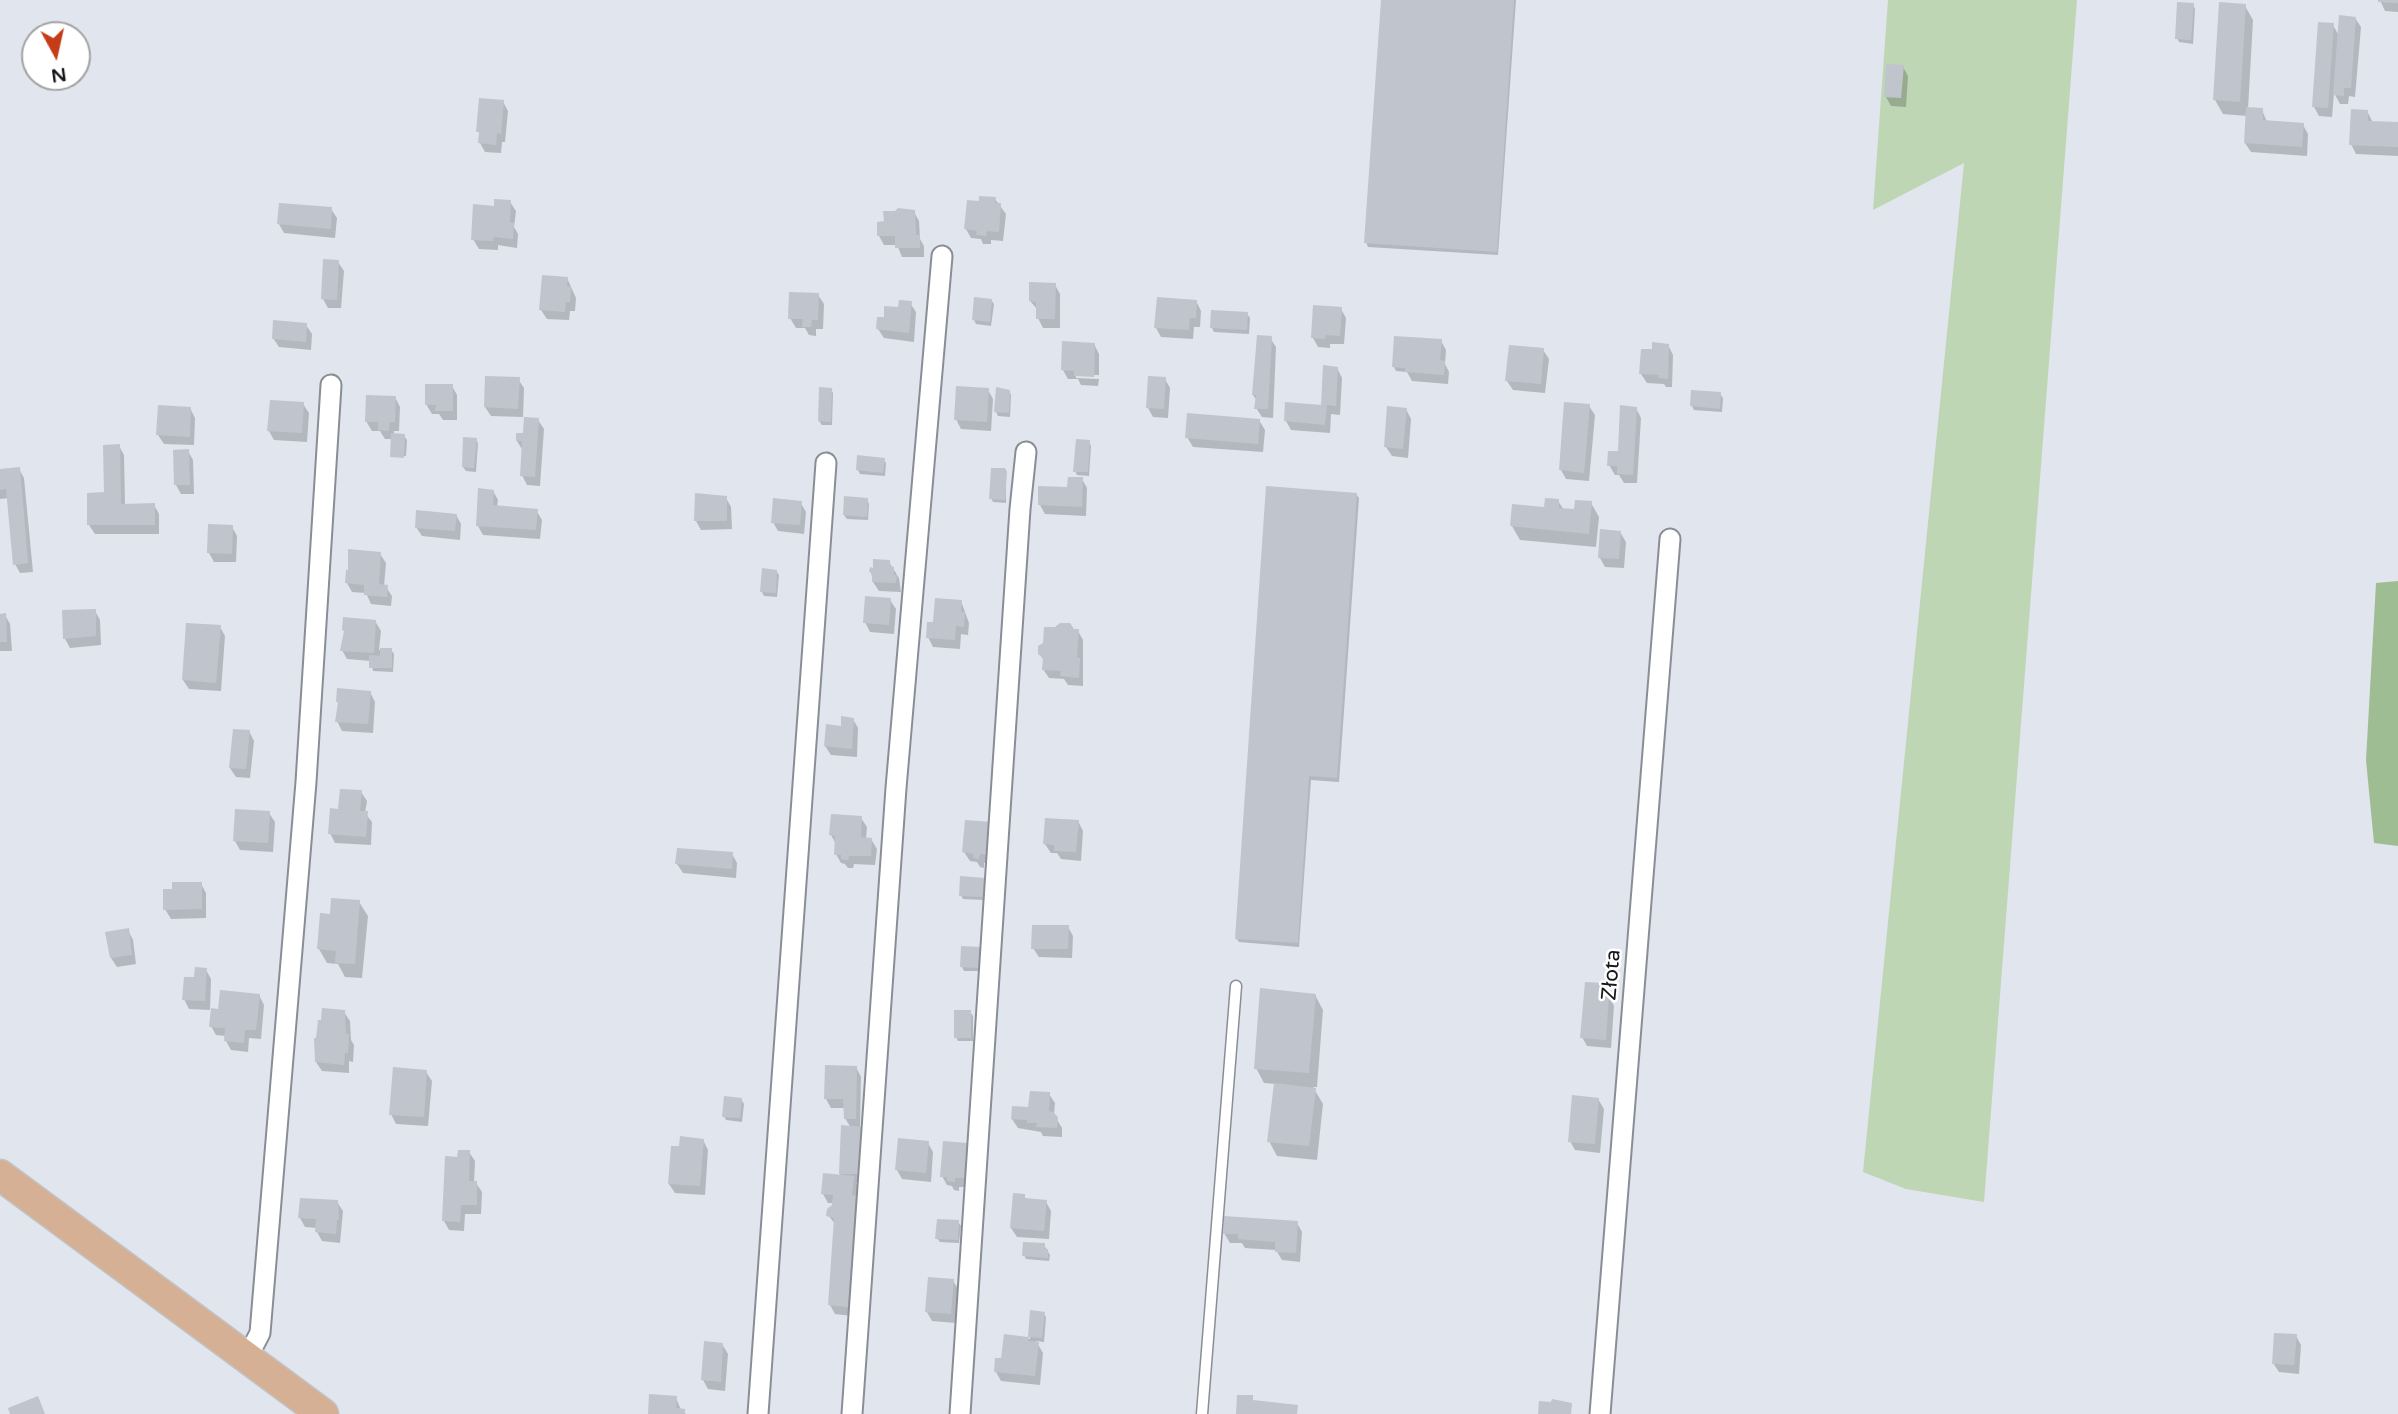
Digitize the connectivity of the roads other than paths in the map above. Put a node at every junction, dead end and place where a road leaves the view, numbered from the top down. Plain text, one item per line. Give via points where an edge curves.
1 (942, 256) dead end
2 (331, 385) dead end
3 (1026, 452) dead end
4 (826, 463) dead end
5 (1670, 539) dead end
6 (1237, 986) dead end
7 (0, 1175) edge
8 (247, 1358) junction
9 (323, 1414) edge
10 (758, 1414) edge
11 (852, 1414) edge
12 (960, 1414) edge
13 (1202, 1414) edge
14 (1600, 1414) edge

1 - 11 street via 896,788
2 - 8 street via 306,782 261,1334
3 - 12 street
4 - 10 street
5 - 14 street, Złota
6 - 13 lane
7 - 8 main road
8 - 9 main road

